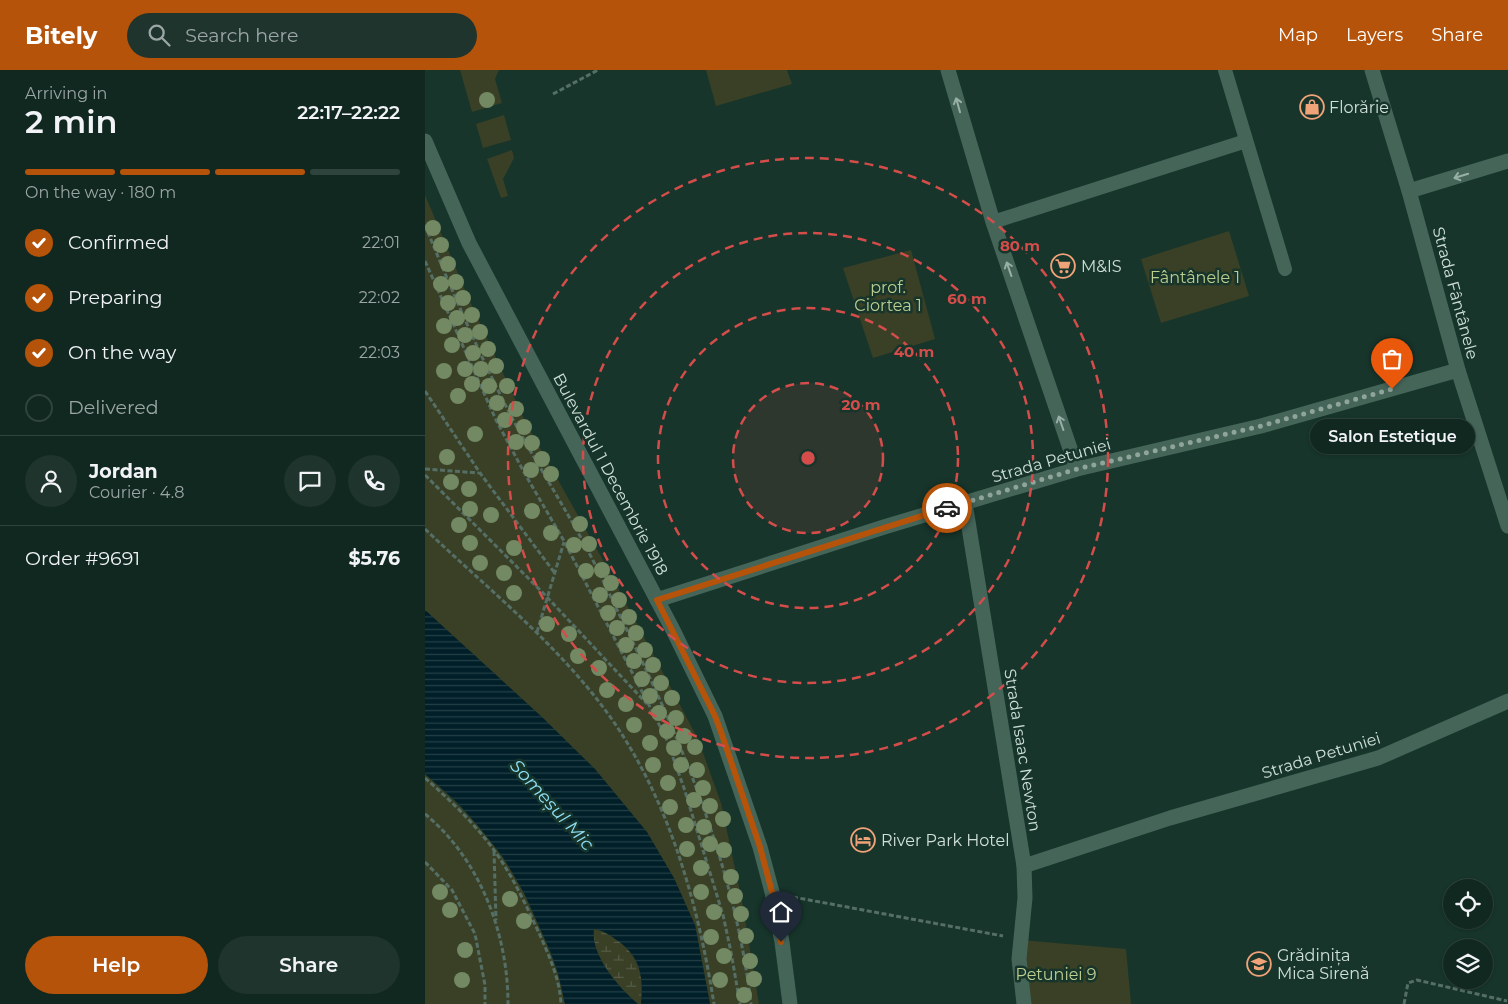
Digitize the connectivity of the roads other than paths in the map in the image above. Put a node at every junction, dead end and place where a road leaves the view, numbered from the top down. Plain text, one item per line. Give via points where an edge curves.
1 (948, 70) edge
2 (1225, 70) edge
3 (1372, 70) edge
4 (425, 141) edge
5 (1246, 141) junction
6 (1508, 161) edge
7 (1409, 192) junction
8 (993, 222) junction
9 (1285, 269) dead end
10 (1459, 370) junction
11 (1077, 469) junction
12 (965, 503) junction
13 (1508, 526) edge
14 (657, 600) junction
15 (1508, 701) edge
16 (1024, 866) junction
17 (790, 1004) edge
18 (1024, 1004) edge

8 -> 1 street
2 - 5 lane
3 - 7 street, Strada Fântânele
4 - 14 street, Bulevardul 1 Decembrie 1918 via 469,243
5 - 8 lane
5 - 9 lane
6 -> 7 street
7 - 10 street, Strada Fântânele
11 -> 8 street
10 - 11 street, Strada Petuniei via 1261,426
10 - 13 street, Strada Fântânele
11 - 12 street, Strada Petuniei
12 - 14 street, Strada Petuniei
12 - 16 street, Strada Isaac Newton
14 - 17 street, Bulevardul 1 Decembrie 1918 via 715,716 760,847 772,892
15 - 16 street, Strada Petuniei via 1378,758 1170,818
16 - 18 street, Strada Isaac Newton via 1025,898 1019,959

